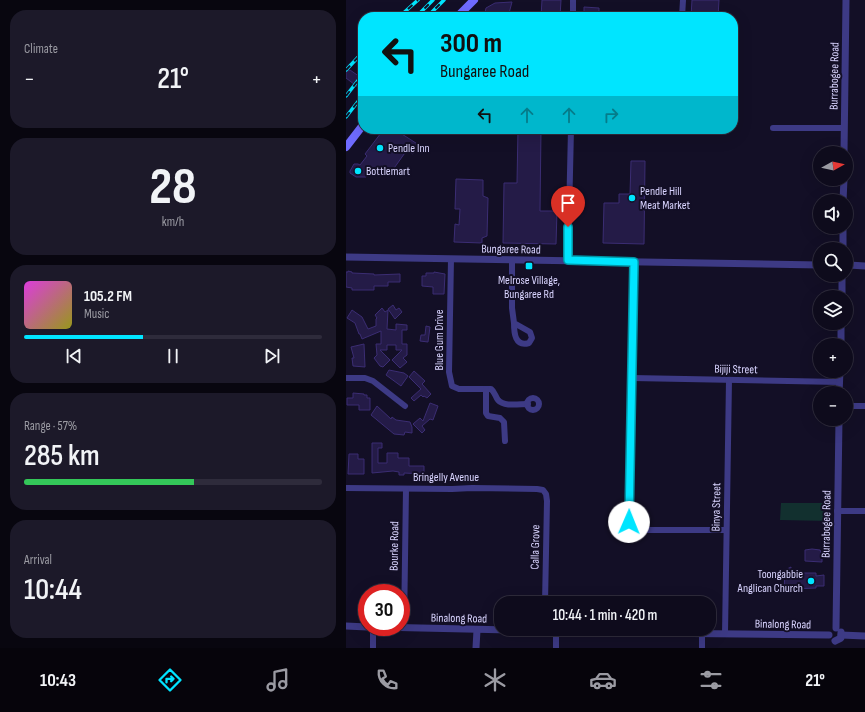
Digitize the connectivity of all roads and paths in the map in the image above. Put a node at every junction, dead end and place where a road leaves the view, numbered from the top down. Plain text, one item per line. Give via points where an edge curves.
1 (474, 0) edge
2 (573, 0) edge
3 (683, 0) edge
4 (846, 0) edge
5 (462, 12) edge
6 (573, 12) edge
7 (682, 12) edge
8 (772, 128) dead end
9 (844, 128) junction
10 (358, 131) edge
11 (570, 134) edge
12 (844, 146) edge
13 (346, 147) edge
14 (346, 257) edge
15 (451, 259) junction
16 (512, 260) junction
17 (568, 260) junction
18 (634, 262) junction
19 (813, 265) edge
20 (853, 265) edge
21 (865, 266) edge
22 (514, 324) dead end
23 (346, 378) edge
24 (632, 378) junction
25 (840, 378) edge
26 (729, 380) junction
27 (840, 382) junction
28 (840, 386) edge
29 (486, 389) junction
30 (528, 404) dead end
31 (405, 406) dead end
32 (853, 406) edge
33 (865, 406) edge
34 (839, 426) edge
35 (505, 441) dead end
36 (346, 488) edge
37 (406, 489) junction
38 (545, 492) joint
39 (837, 511) junction
40 (865, 511) edge
41 (726, 530) junction
42 (405, 584) edge
43 (545, 596) edge
44 (346, 626) edge
45 (358, 627) edge
46 (410, 628) edge
47 (836, 628) junction
48 (477, 630) junction
49 (494, 630) edge
50 (716, 634) edge
51 (725, 634) junction
52 (829, 635) junction
53 (841, 635) junction
54 (373, 636) edge
55 (556, 636) edge
56 (702, 636) edge
57 (865, 636) edge
58 (835, 645) edge
59 (373, 648) edge
60 (476, 648) edge
61 (556, 648) edge
62 (702, 648) edge

1 - 5 main road
2 - 6 street
3 - 7 street
4 - 9 street, Burrabogee Road
8 - 9 street
9 - 12 street, Burrabogee Road
10 - 13 main road
11 - 17 street
14 - 15 street, Bungaree Road
15 - 16 street, Bungaree Road
15 - 29 street, Blue Gum Drive via 451,385 455,388
16 - 17 street, Bungaree Road
16 - 22 street
17 - 18 street, Bungaree Road
18 - 19 street, Bungaree Road
18 - 24 street
20 - 21 street
23 - 31 street via 365,378 373,381
24 - 26 street, Bijiji Street
24 - 41 street via 629,522 631,526 639,530
25 - 27 street
26 - 27 street, Bijiji Street
26 - 41 street, Binya Street
27 - 28 street
29 - 30 street via 493,390 498,401 502,403
29 - 35 street via 486,413 504,422
32 - 33 street
34 - 39 street, Burrabogee Road
36 - 37 street, Bringelly Avenue
37 - 38 street, Bringelly Avenue via 536,489
37 - 42 street, Bourke Road
38 - 43 street, Calla Grove
39 - 40 street
39 - 47 street, Burrabogee Road
41 - 51 street, Binya Street
44 - 45 street
46 - 48 street, Binalong Road
47 - 52 street via 831,630
47 - 53 street
48 - 49 street, Binalong Road
48 - 60 street
50 - 51 street, Binalong Road
51 - 52 street, Binalong Road
52 - 58 street
53 - 57 street
53 - 58 street
54 - 59 street
55 - 61 street
56 - 62 street

